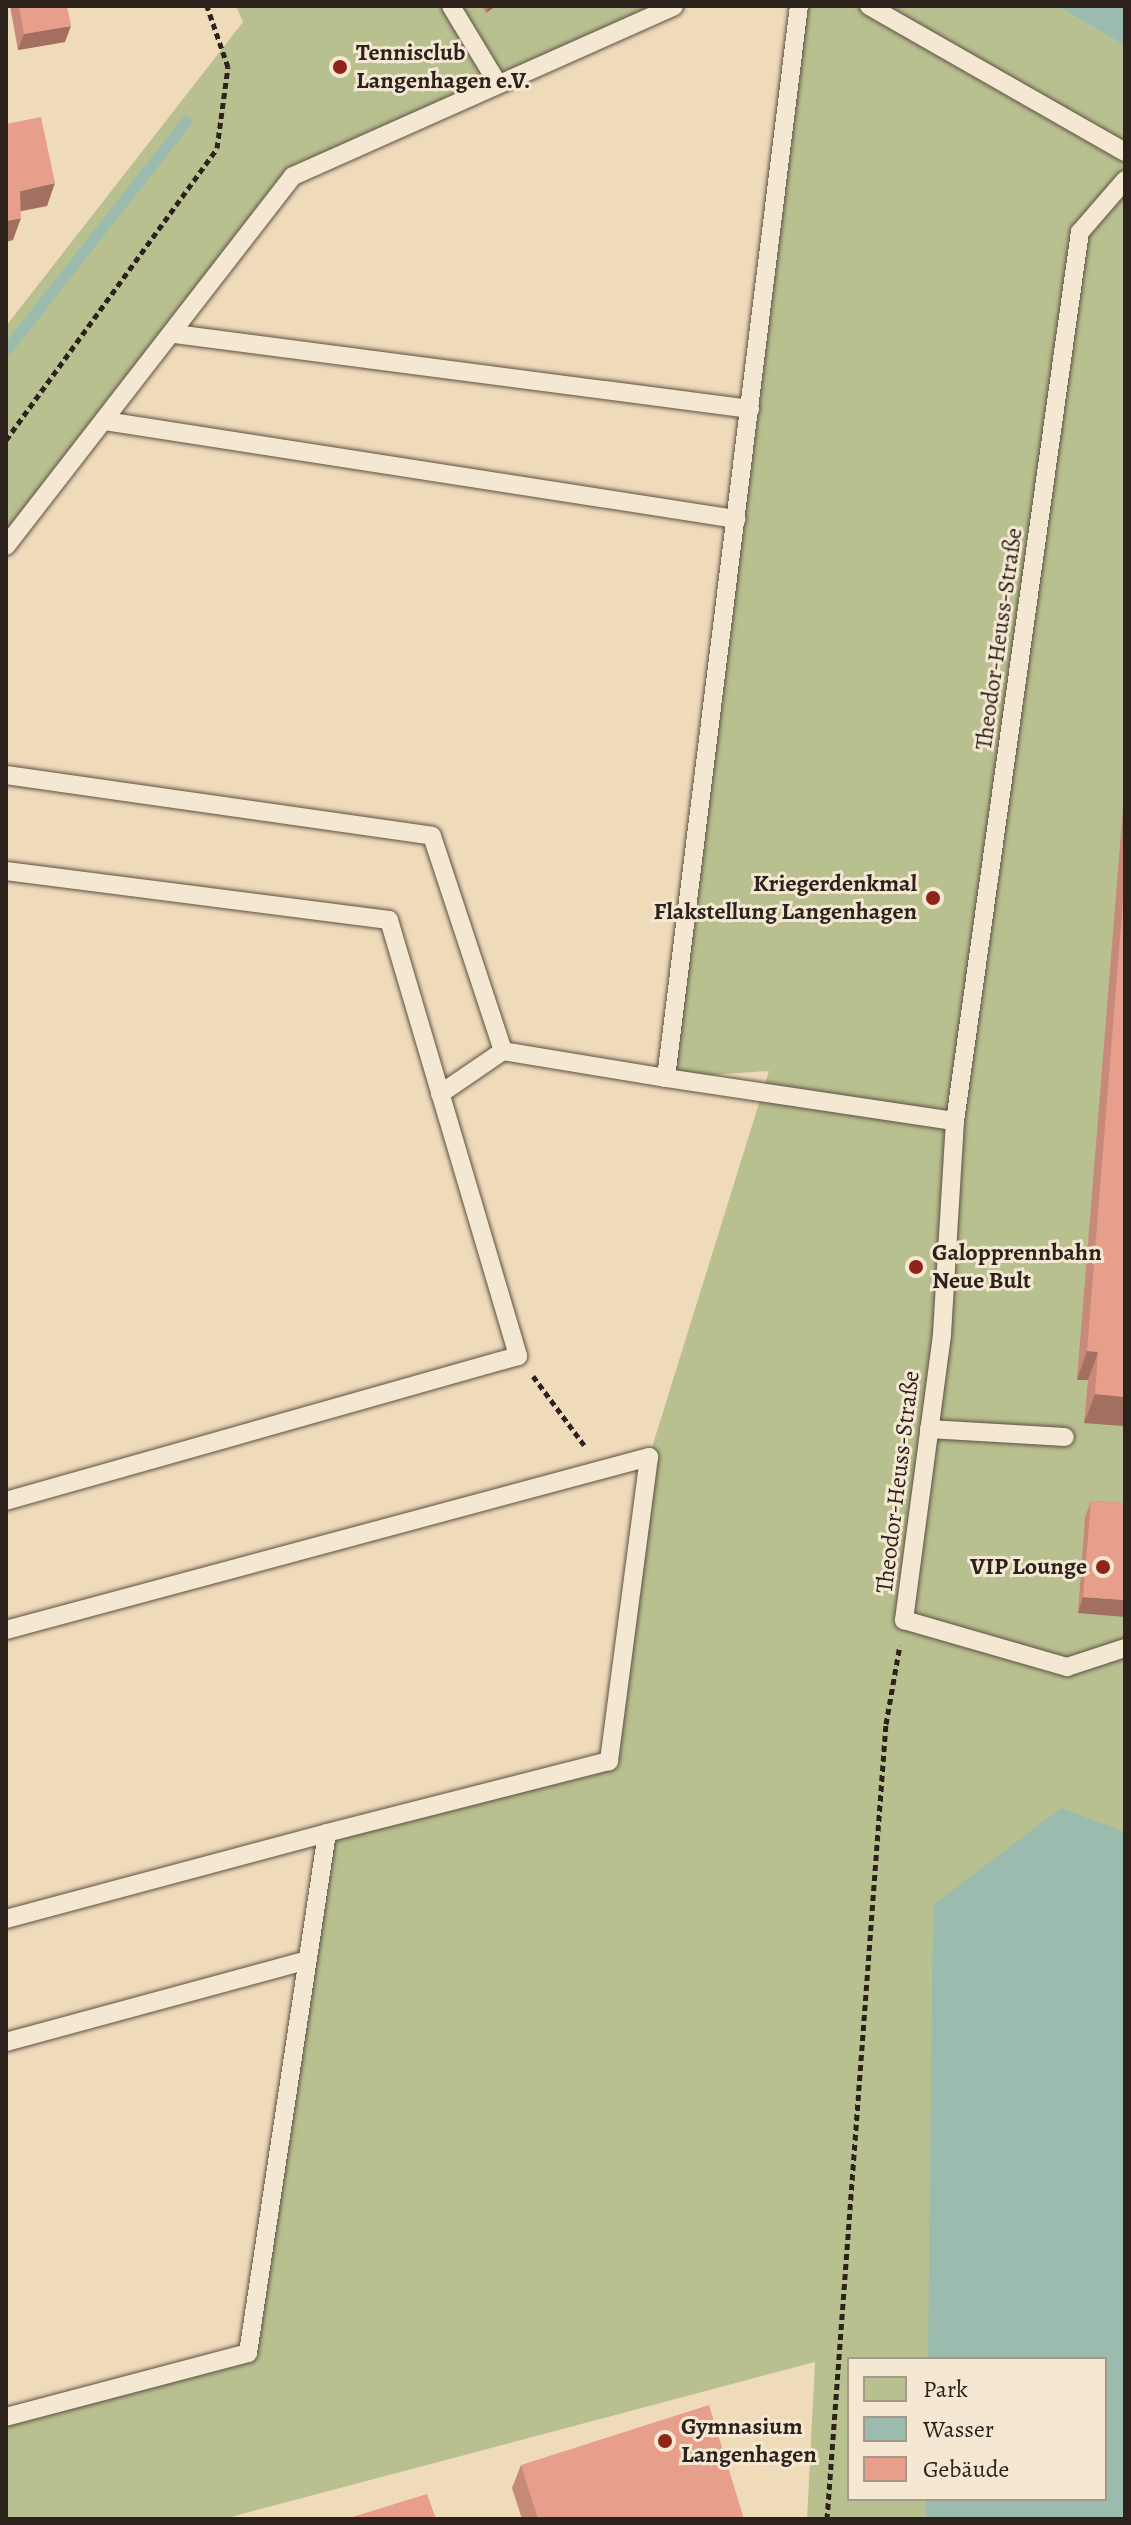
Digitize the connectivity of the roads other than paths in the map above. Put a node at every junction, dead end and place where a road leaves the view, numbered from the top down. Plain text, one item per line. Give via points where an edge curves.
1 (451, 6) edge
2 (674, 6) edge
3 (799, 6) edge
4 (869, 6) edge
5 (498, 84) junction
6 (1125, 152) edge
7 (1125, 180) edge
8 (175, 334) junction
9 (750, 409) junction
10 (105, 421) junction
11 (736, 519) junction
12 (6, 546) edge
13 (6, 775) edge
14 (6, 871) edge
15 (503, 1051) junction
16 (666, 1078) junction
17 (440, 1094) junction
18 (955, 1121) junction
19 (929, 1429) junction
20 (1065, 1437) dead end
21 (6, 1501) edge
22 (6, 1630) edge
23 (1125, 1648) edge
24 (327, 1833) junction
25 (6, 1919) edge
26 (307, 1960) junction
27 (6, 2042) edge
28 (6, 2417) edge

1 - 5 lane
2 - 5 lane
3 - 9 lane
4 - 6 lane
5 - 8 lane via 293,176
7 - 18 lane, Theodor-Heuss-Straße via 1080,232
8 - 9 lane
8 - 10 lane
9 - 11 lane
10 - 11 lane
10 - 12 lane
11 - 16 lane
13 - 15 lane via 432,836
14 - 17 lane via 389,920
15 - 16 lane
15 - 17 lane
16 - 18 lane
17 - 21 lane via 518,1356
18 - 19 lane, Theodor-Heuss-Straße
19 - 20 lane
19 - 23 lane, Theodor-Heuss-Straße via 904,1620 1067,1667
22 - 24 lane via 649,1457 609,1761
24 - 25 lane
24 - 26 lane
26 - 27 lane
26 - 28 lane via 248,2353

